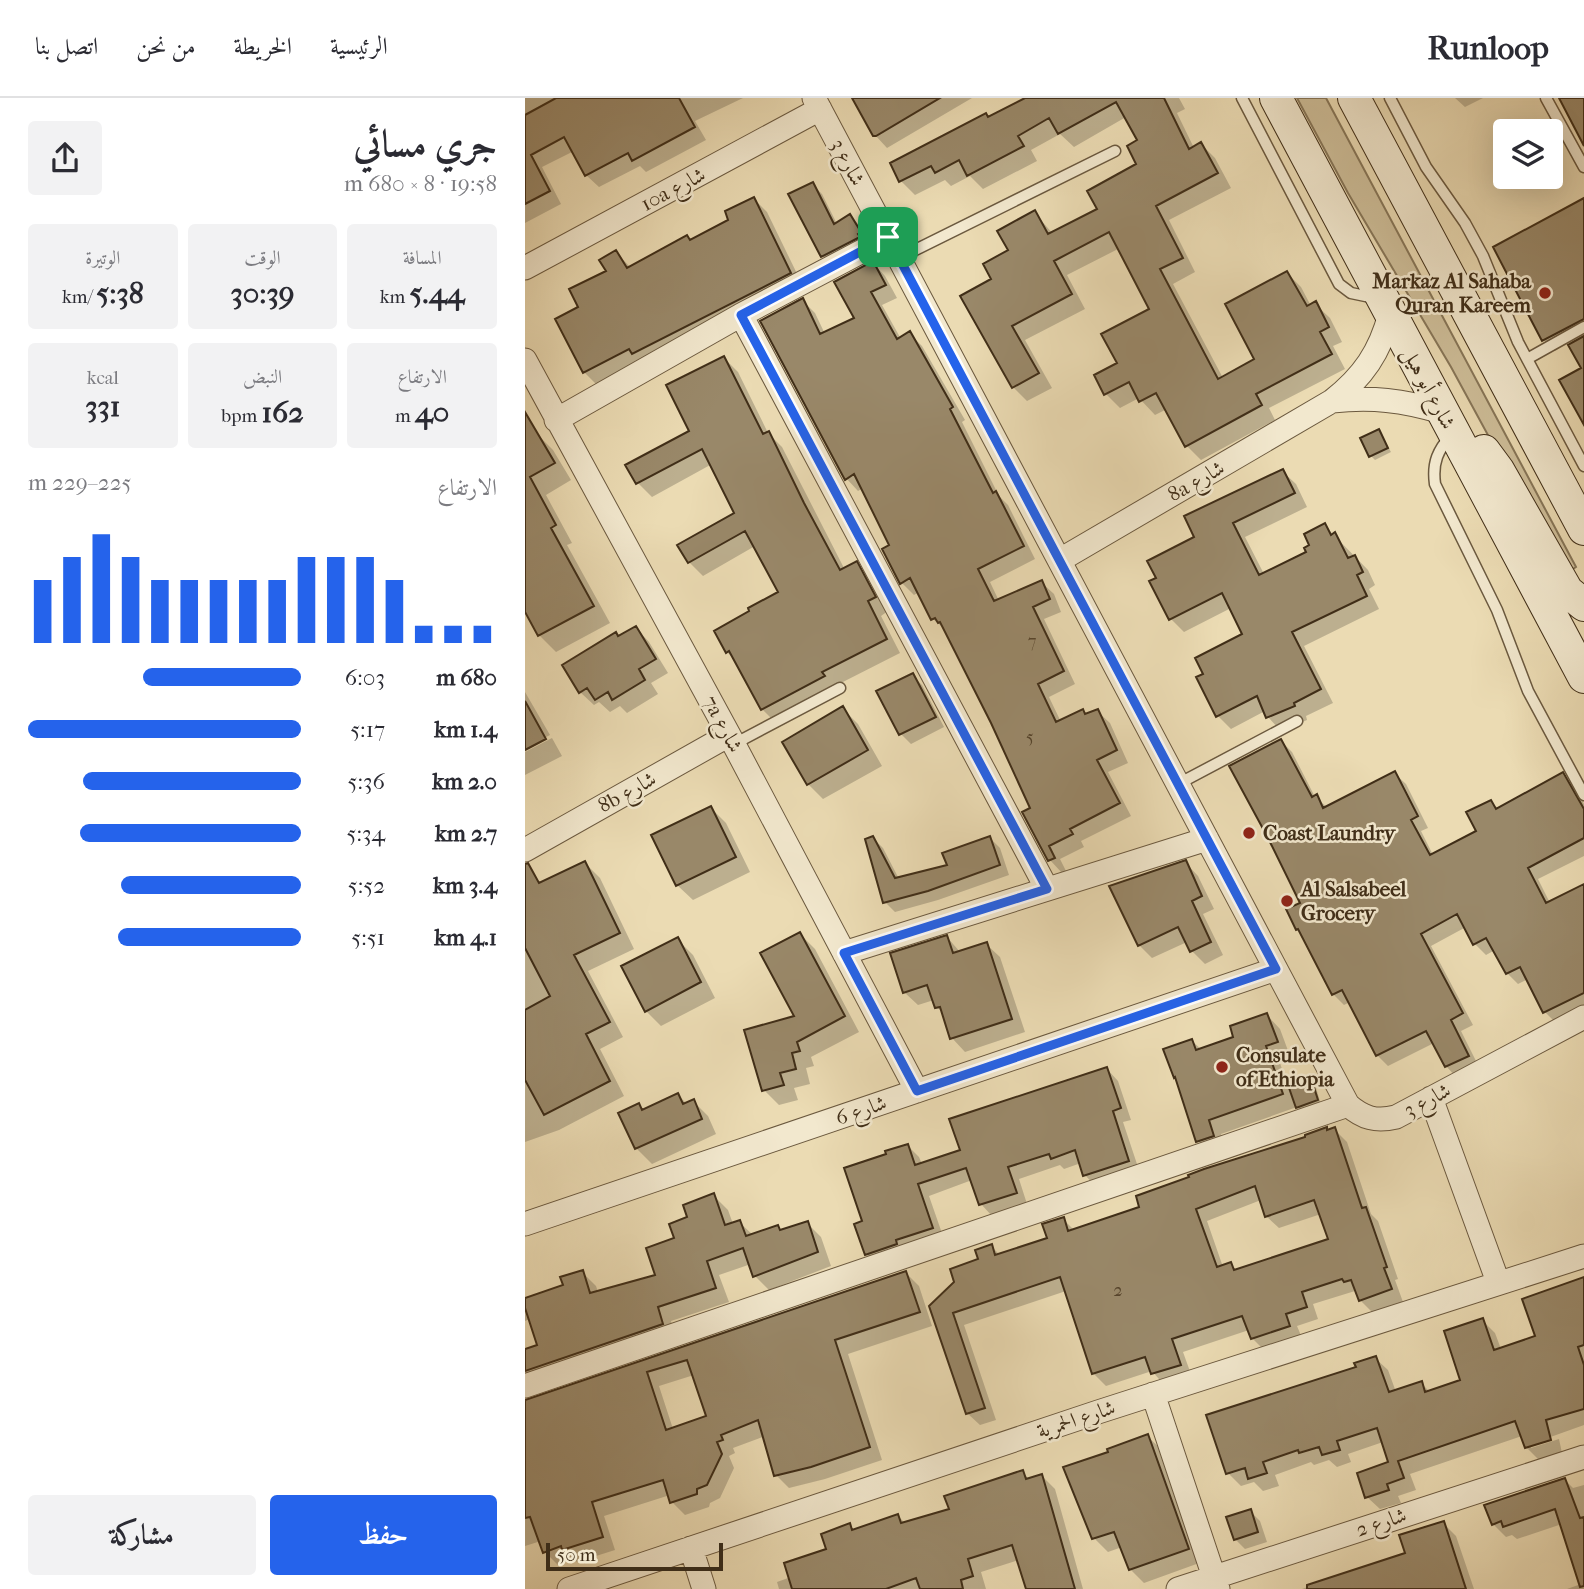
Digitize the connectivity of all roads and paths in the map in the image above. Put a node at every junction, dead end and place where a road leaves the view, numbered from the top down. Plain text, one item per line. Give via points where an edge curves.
1 (1242, 98) edge
2 (1276, 98) edge
3 (1354, 98) edge
4 (1390, 98) edge
5 (1546, 98) edge
6 (817, 103) edge
7 (1115, 151) dead end
8 (1584, 167) edge
9 (894, 248) junction
10 (525, 268) edge
11 (1386, 307) junction
12 (741, 315) junction
13 (1584, 327) edge
14 (1527, 359) junction
15 (525, 360) edge
16 (1332, 401) junction
17 (557, 420) junction
18 (1448, 422) junction
19 (1584, 466) edge
20 (1584, 529) edge
21 (1060, 560) junction
22 (1584, 605) edge
23 (1584, 677) edge
24 (839, 688) dead end
25 (1297, 722) dead end
26 (732, 740) junction
27 (1178, 784) junction
28 (1584, 796) edge
29 (1207, 839) junction
30 (525, 849) edge
31 (1047, 889) junction
32 (844, 953) junction
33 (1276, 969) junction
34 (1584, 1017) edge
35 (917, 1091) junction
36 (1431, 1098) junction
37 (1348, 1105) junction
38 (525, 1224) edge
39 (1584, 1256) edge
40 (1498, 1282) junction
41 (525, 1386) edge
42 (1153, 1394) junction
43 (1584, 1457) edge
44 (691, 1548) junction
45 (1216, 1583) edge
46 (569, 1589) edge
47 (704, 1589) edge
48 (1178, 1589) edge

1 - 11 lane via 1339,284
2 - 11 main road, شارع أبو هيل
3 - 20 main road
4 - 14 lane via 1426,167 1483,256
5 - 8 lane
6 - 9 street, شارع 3
6 - 10 street, 10a شارع
7 - 9 lane
9 - 12 street
9 - 21 street, شارع 3
11 - 16 street, 8a شارع via 1375,355 1364,373
11 - 18 main road, شارع أبو هيل
12 - 17 street
12 - 31 street
13 - 14 lane
14 - 19 lane
15 - 17 street, 7a شارع
16 - 18 street, 8a شارع via 1387,399
16 - 21 street, 8a شارع
17 - 26 street, 7a شارع
18 - 22 main road via 1489,456 1567,591
18 - 23 main road, شارع أبو هيل
18 - 28 lane via 1435,460 1436,484 1497,610 1528,691
21 - 27 street, شارع 3
24 - 26 lane
25 - 27 lane
26 - 30 street, 8b شارع
26 - 32 street, 7a شارع
27 - 29 street, شارع 3
29 - 31 street
29 - 33 street, شارع 3
31 - 32 street
32 - 35 street, 7a شارع
33 - 35 street, شارع 6
33 - 37 street, شارع 3
34 - 36 street, شارع 3
35 - 38 street, شارع 6
36 - 37 street, شارع 3 via 1387,1119 1368,1118
36 - 40 street
37 - 41 street
39 - 40 street, شارع الحمرية
40 - 42 street, شارع الحمرية
42 - 44 street, شارع الحمرية
42 - 45 street
43 - 45 street, شارع 2
44 - 46 street, شارع الحمرية
44 - 47 street
45 - 48 street, شارع 2

